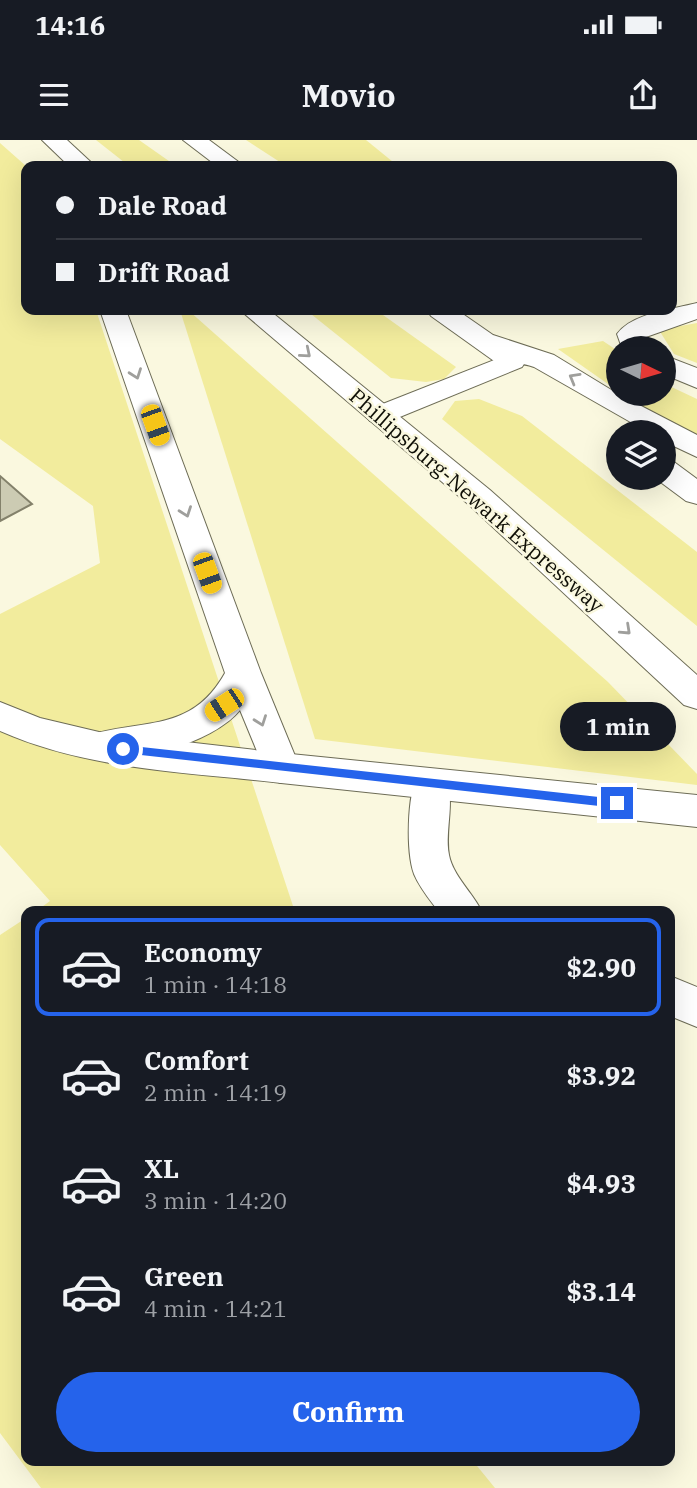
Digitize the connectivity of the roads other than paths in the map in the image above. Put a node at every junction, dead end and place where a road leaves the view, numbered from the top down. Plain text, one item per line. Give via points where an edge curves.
1 (194, 140) edge
2 (55, 150) edge
3 (74, 161) edge
4 (225, 161) edge
5 (697, 311) edge
6 (115, 315) edge
7 (259, 315) edge
8 (447, 315) edge
9 (632, 336) edge
10 (485, 341) junction
11 (512, 361) junction
12 (676, 369) edge
13 (697, 379) edge
14 (380, 415) junction
15 (606, 427) edge
16 (697, 448) edge
17 (676, 478) edge
18 (697, 494) edge
19 (243, 673) junction
20 (697, 696) edge
21 (0, 716) edge
22 (99, 746) junction
23 (281, 768) junction
24 (431, 785) junction
25 (697, 811) edge
26 (458, 906) edge
27 (675, 997) edge
28 (697, 1008) edge

1 - 4 main road
2 - 3 main road
5 - 9 main road via 650,324
6 -> 19 main road
7 -> 14 main road, Phillipsburg-Newark Expressway
8 - 10 main road
10 - 11 main road
16 -> 10 main road via 544,361
11 - 14 main road
11 - 15 main road
12 - 13 main road
14 -> 20 main road, Phillipsburg-Newark Expressway via 479,497
17 - 18 main road
19 - 22 main road via 224,705 188,729
19 -> 23 main road
21 - 22 main road via 21,727
22 - 23 main road
23 - 24 main road
24 - 25 main road
24 - 26 main road via 429,852 434,873
27 - 28 main road

